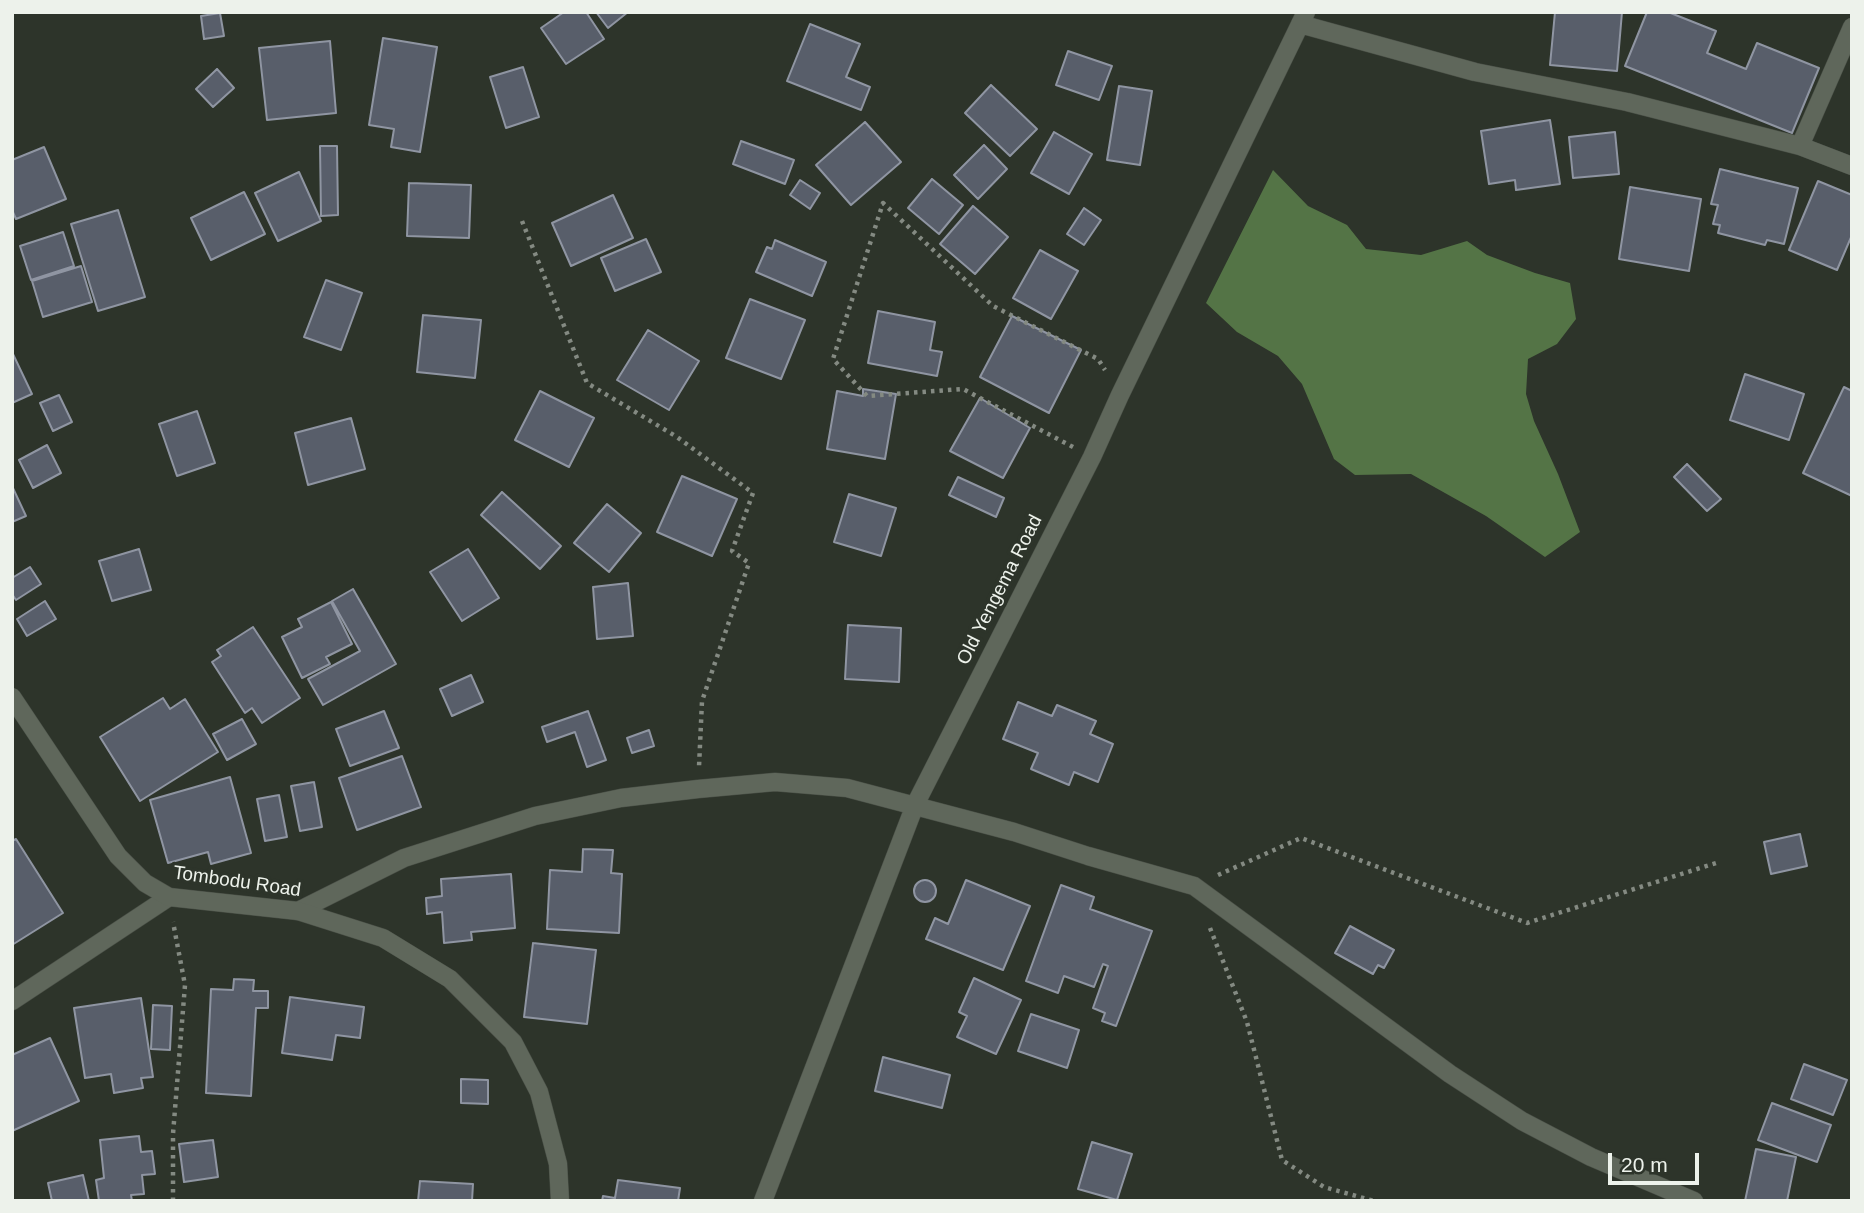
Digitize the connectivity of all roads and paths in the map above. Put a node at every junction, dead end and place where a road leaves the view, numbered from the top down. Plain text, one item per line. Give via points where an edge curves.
1 (1303, 18) edge
2 (1852, 27) edge
3 (1800, 146) junction
4 (1852, 166) edge
5 (522, 221) dead end
6 (1120, 395) junction
7 (1092, 457) junction
8 (12, 697) edge
9 (698, 789) junction
10 (915, 805) junction
11 (1716, 863) dead end
12 (1194, 886) junction
13 (169, 897) junction
14 (298, 911) junction
15 (1208, 923) dead end
16 (12, 1001) edge
17 (173, 1201) edge
18 (561, 1201) edge
19 (763, 1201) edge
20 (1374, 1201) edge
21 (1695, 1201) edge

1 - 3 street via 1475,72 1627,102
1 - 6 street, Old Yengema Road
2 - 3 street
3 - 4 street
5 - 9 path via 586,383 677,438 753,493 732,551 749,563 702,701
6 - 7 street, Old Yengema Road
6 - 7 path via 1098,359 993,306 883,203 833,359 867,397 963,389
7 - 10 street, Old Yengema Road
8 - 13 street, Tombodu Road via 118,856 145,883
9 - 10 street via 775,782 847,788
9 - 14 street via 621,798 535,816 404,858
10 - 12 street
10 - 19 street, Old Yengema Road
11 - 12 path via 1527,923 1301,838
12 - 21 street via 1450,1074 1522,1121 1591,1157
13 - 14 street, Tombodu Road
13 - 16 street
13 - 17 path via 185,985 173,1134
14 - 18 street, Tombodu Road via 383,938 450,979 513,1042 539,1092 558,1164
15 - 20 path via 1247,1022 1282,1160 1324,1187

